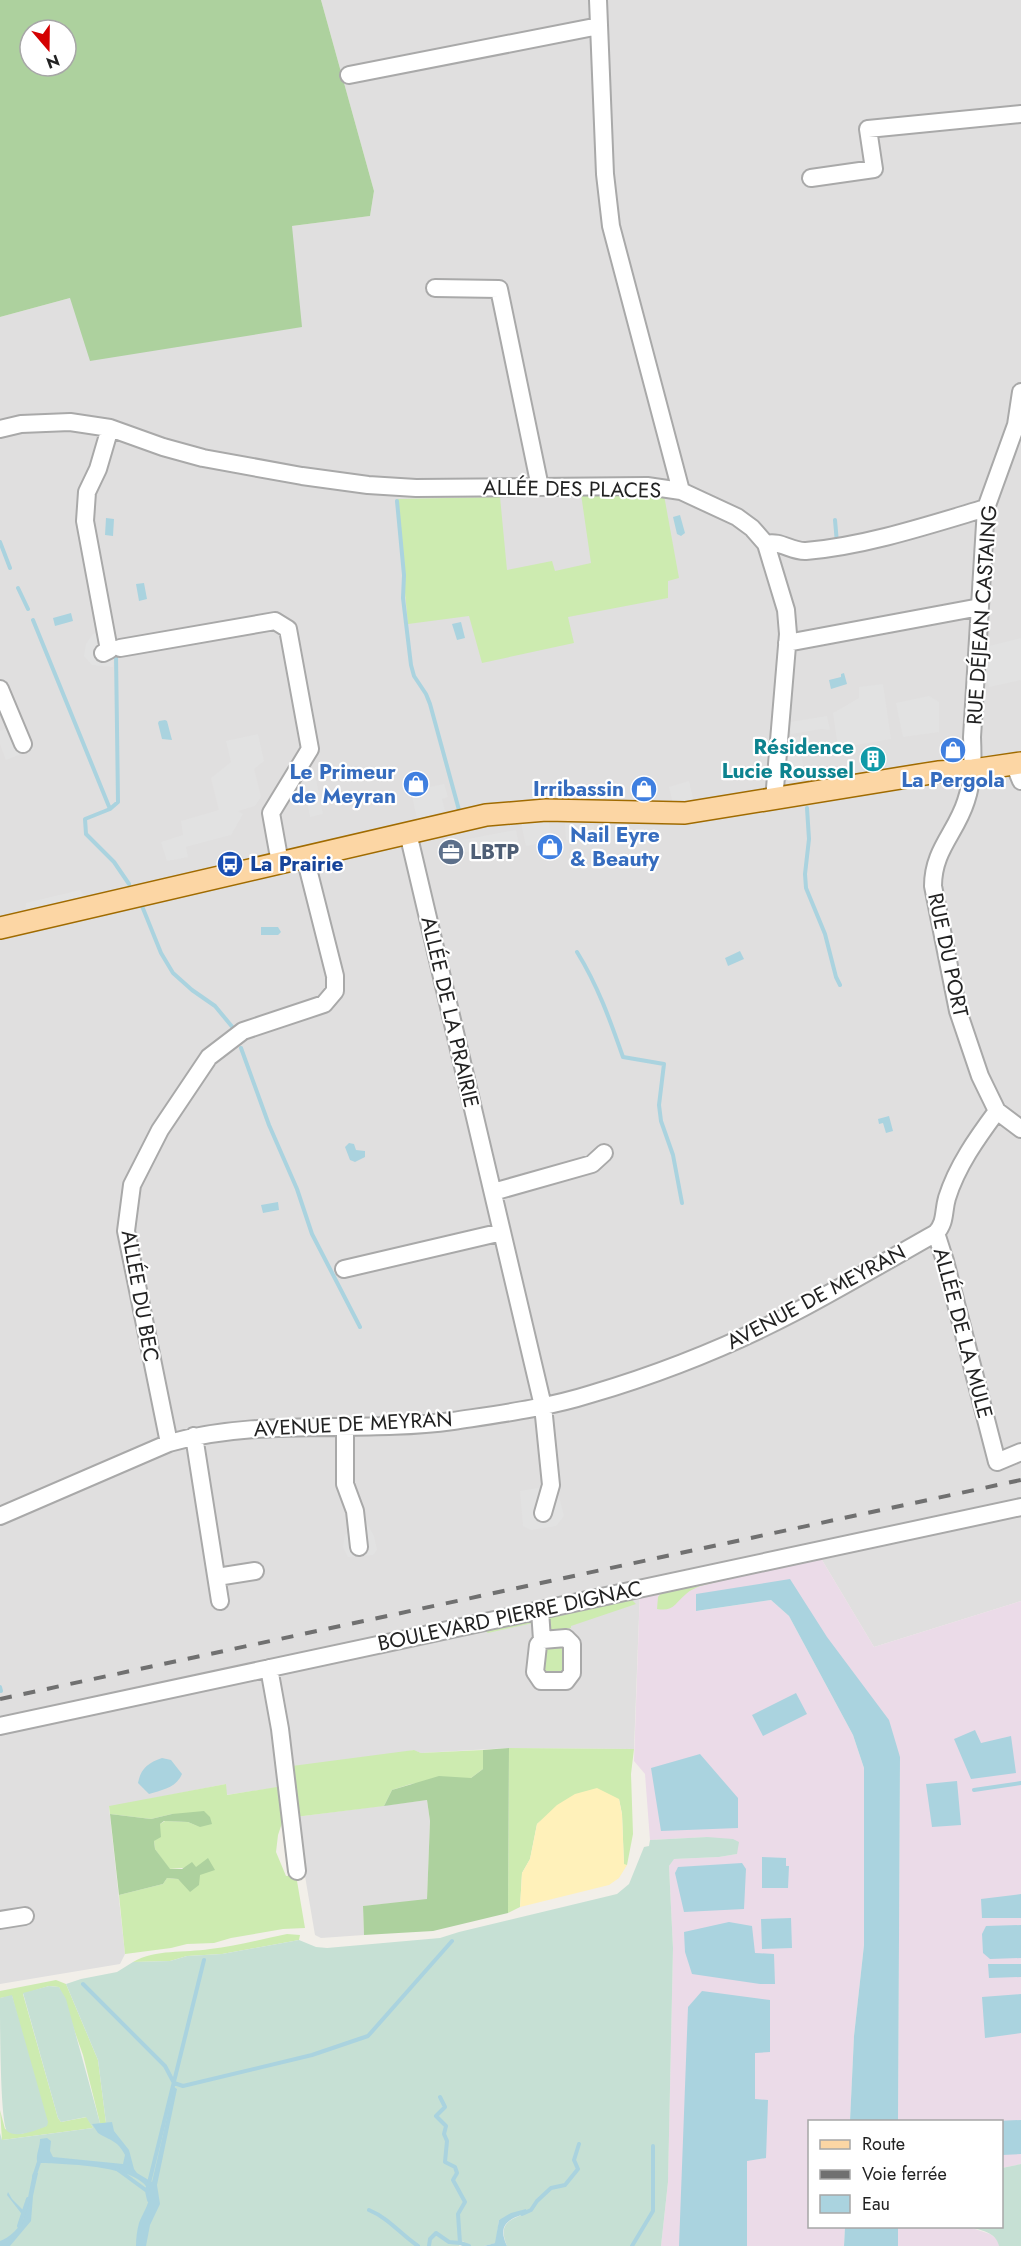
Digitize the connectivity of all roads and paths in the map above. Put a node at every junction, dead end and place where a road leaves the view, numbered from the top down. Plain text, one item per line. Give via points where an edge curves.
1 (598, 0) edge
2 (599, 26) junction
3 (349, 75) dead end
4 (1021, 114) edge
5 (811, 178) dead end
6 (435, 288) dead end
7 (1021, 392) edge
8 (110, 428) junction
9 (0, 429) edge
10 (540, 487) junction
11 (681, 491) junction
12 (986, 507) junction
13 (766, 544) junction
14 (980, 607) junction
15 (787, 643) junction
16 (120, 648) dead end
17 (103, 653) dead end
18 (0, 688) edge
19 (23, 744) dead end
20 (1019, 769) edge
21 (974, 770) junction
22 (774, 800) junction
23 (408, 832) junction
24 (305, 857) junction
25 (280, 863) junction
26 (0, 928) edge
27 (997, 1111) junction
28 (1021, 1129) edge
29 (604, 1153) dead end
30 (492, 1192) junction
31 (502, 1232) junction
32 (936, 1233) junction
33 (344, 1269) dead end
34 (543, 1406) junction
35 (345, 1427) junction
36 (194, 1436) junction
37 (168, 1443) junction
38 (1021, 1452) edge
39 (1021, 1507) edge
40 (543, 1513) dead end
41 (0, 1516) edge
42 (359, 1547) dead end
43 (255, 1571) dead end
44 (217, 1577) junction
45 (220, 1601) dead end
46 (540, 1610) junction
47 (542, 1640) dead end
48 (269, 1668) junction
49 (0, 1726) edge
50 (297, 1871) dead end
51 (25, 1916) dead end
52 (0, 1919) edge

1 - 2 street
2 - 3 street
2 - 11 street via 611,225
4 - 5 street via 868,129 874,169
6 - 10 street via 499,289
7 - 12 street, RUE DÉJEAN CASTAING via 1016,425
8 - 9 street, ALLÉE DES PLACES via 70,422
8 - 10 street, ALLÉE DES PLACES via 203,458 302,476 416,488
8 - 17 street via 87,492 85,521 109,650
10 - 11 street, ALLÉE DES PLACES via 647,486
11 - 13 street, ALLÉE DES PLACES via 737,517
12 - 13 street via 918,528 803,551
12 - 14 street, RUE DÉJEAN CASTAING
13 - 15 street, ALLÉE DES PLACES via 786,610
14 - 15 street
14 - 21 street, RUE DÉJEAN CASTAING via 972,737
15 - 22 street, ALLÉE DES PLACES
16 - 25 street via 275,621 288,629 310,749 271,813
18 - 19 street
20 - 21 main road
21 - 22 main road via 938,772
21 - 27 street, RUE DU PORT via 966,803 938,853 933,886 958,1011 980,1076
22 - 23 main road via 685,813 521,811
23 - 24 main road
23 - 30 street, ALLÉE DE LA PRAIRIE
24 - 25 main road
24 - 37 street, ALLÉE DU BEC via 335,976 335,991 324,1005 243,1031 209,1057 160,1130 132,1185 126,1231
25 - 26 main road
27 - 28 street, RUE DU PORT
27 - 32 street, ALLÉE DE LA MULE via 968,1150 947,1198 944,1225
29 - 30 street via 592,1164
30 - 31 street, ALLÉE DE LA PRAIRIE
31 - 33 street
31 - 34 street, ALLÉE DE LA PRAIRIE
32 - 34 street, AVENUE DE MEYRAN via 797,1311 730,1343 611,1388
32 - 38 street, ALLÉE DE LA MULE via 997,1462
34 - 35 street, AVENUE DE MEYRAN via 420,1425
34 - 40 street, ALLÉE DE LA PRAIRIE via 550,1485
35 - 36 street, AVENUE DE MEYRAN via 251,1428
35 - 42 street via 345,1484 355,1511
36 - 37 street, AVENUE DE MEYRAN
36 - 44 street
37 - 41 street, AVENUE DE MEYRAN
39 - 46 street, BOULEVARD PIERRE DIGNAC
43 - 44 street
44 - 45 street
46 - 47 street
46 - 48 street, BOULEVARD PIERRE DIGNAC
48 - 49 street, BOULEVARD PIERRE DIGNAC
48 - 50 street
51 - 52 street

